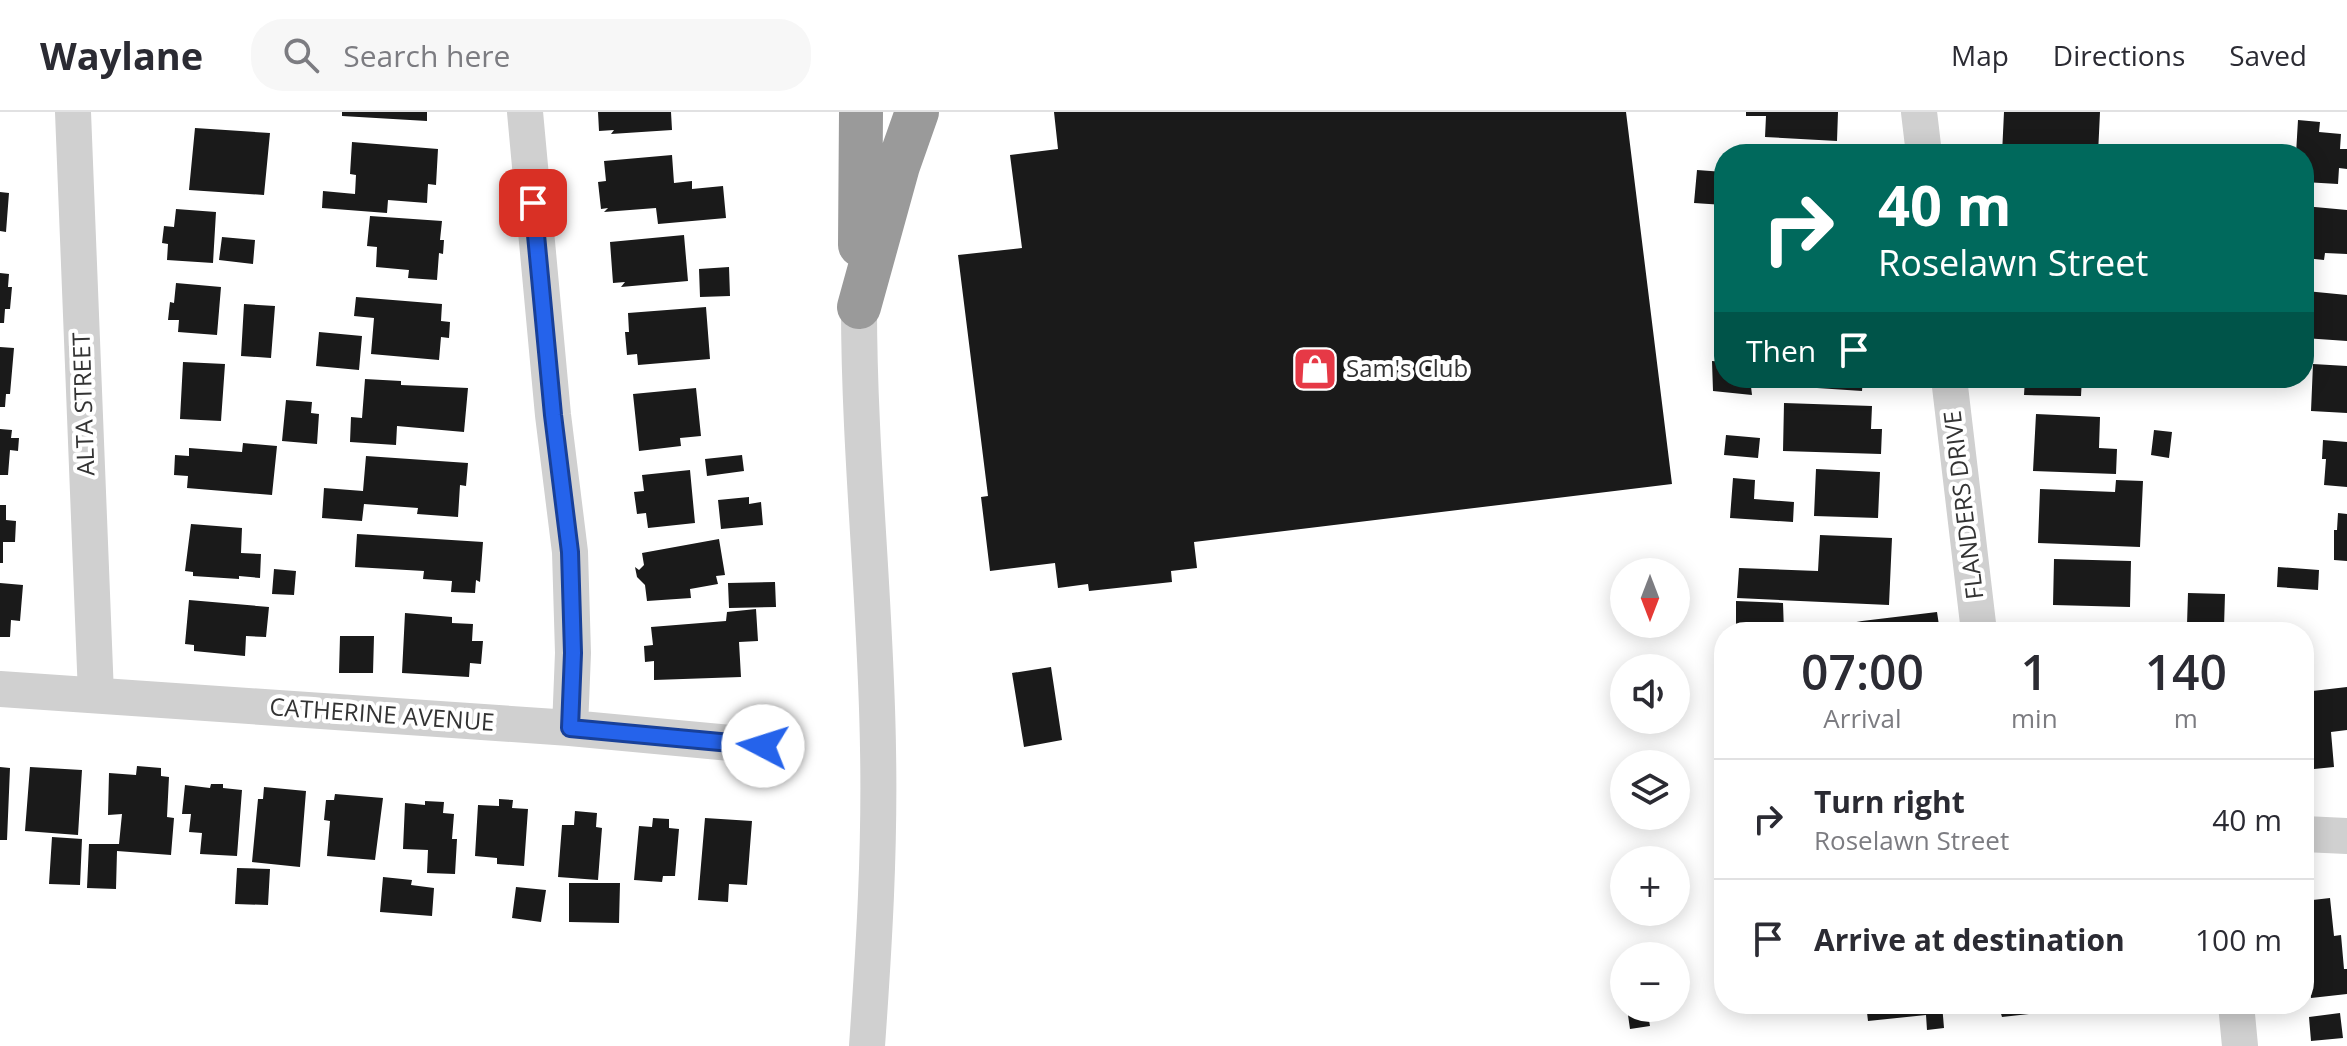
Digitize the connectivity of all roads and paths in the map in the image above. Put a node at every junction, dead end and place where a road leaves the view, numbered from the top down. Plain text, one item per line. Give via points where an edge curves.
1 (73, 112) edge
2 (525, 112) edge
3 (861, 112) edge
4 (917, 112) edge
5 (1919, 112) edge
6 (1923, 144) edge
7 (859, 307) junction
8 (1950, 388) edge
9 (1978, 622) edge
10 (0, 689) edge
11 (96, 695) junction
12 (570, 728) junction
13 (763, 746) dead end
14 (2314, 834) edge
15 (2347, 836) edge
16 (2237, 1014) edge
17 (867, 1046) edge
18 (2240, 1046) edge

1 - 11 street, ALTA STREET
2 - 12 street via 570,552
3 - 7 highway
4 - 7 highway
5 - 6 street
7 - 17 street via 878,748 877,901
8 - 9 street, FLANDERS DRIVE
10 - 11 street, CATHERINE AVENUE
11 - 12 street, CATHERINE AVENUE
12 - 13 street, CATHERINE AVENUE
14 - 15 street
16 - 18 street

